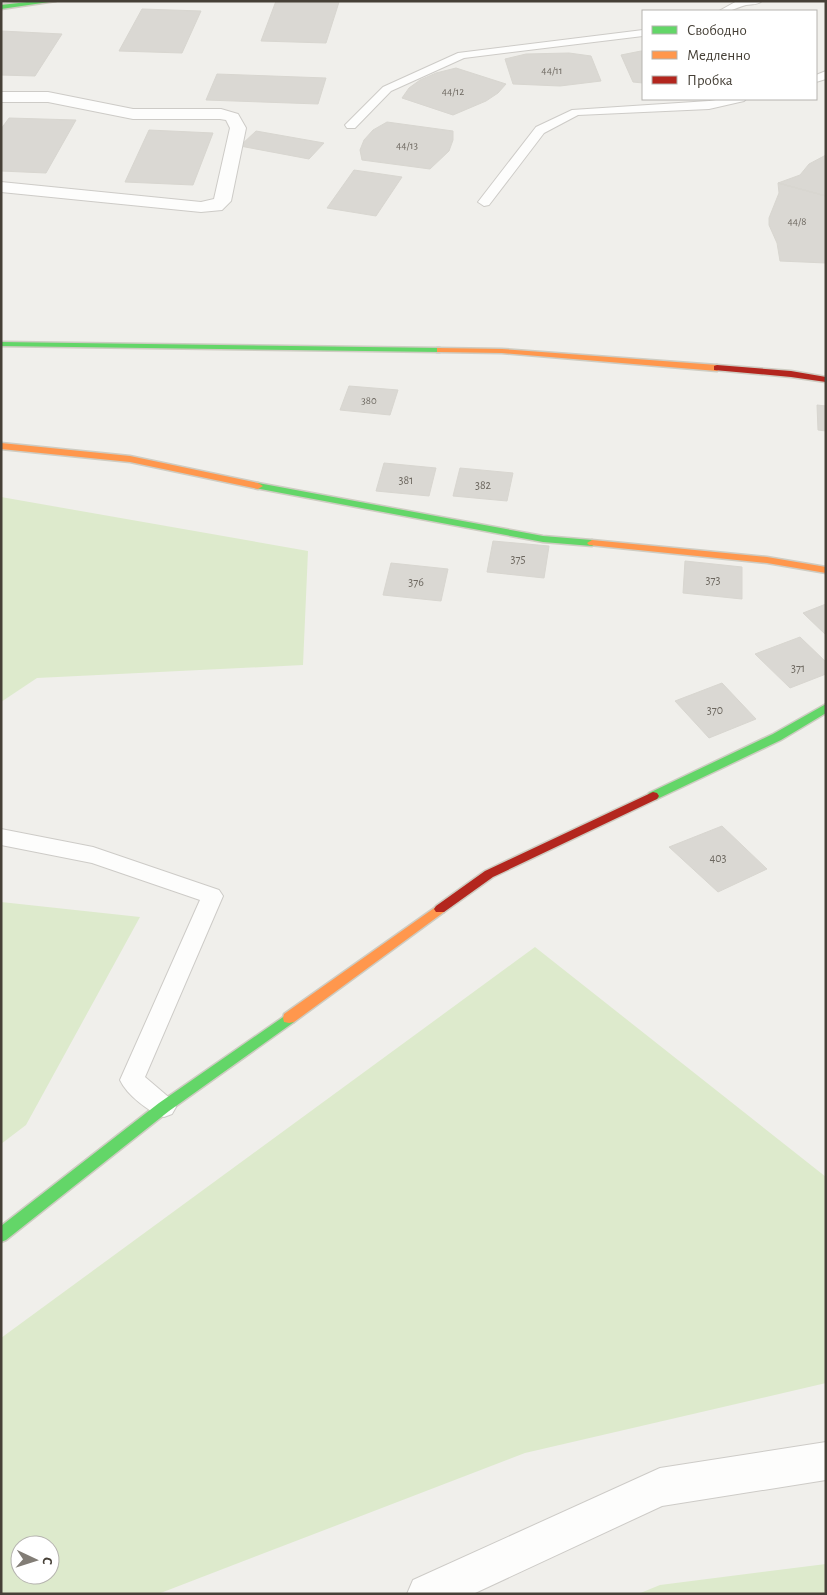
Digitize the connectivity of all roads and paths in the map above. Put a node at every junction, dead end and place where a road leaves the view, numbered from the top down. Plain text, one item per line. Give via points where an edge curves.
1 (53, 1) edge
2 (757, 1) edge
3 (1, 7) edge
4 (726, 10) edge
5 (642, 33) edge
6 (1, 97) edge
7 (735, 100) edge
8 (351, 125) dead end
9 (1, 187) edge
10 (484, 202) dead end
11 (1, 344) edge
12 (826, 380) edge
13 (1, 446) edge
14 (826, 570) edge
15 (826, 708) edge
16 (1, 837) edge
17 (164, 1107) junction
18 (1, 1235) edge
19 (826, 1461) edge
20 (427, 1594) edge

1 - 3 street
2 - 4 lane via 744,2
5 - 8 lane via 462,55 387,90
6 - 9 street via 48,97 133,114 221,114 232,117 238,128 222,201 216,206
7 - 10 lane via 710,105 576,112 540,130
11 - 12 street via 502,351 790,374
13 - 14 street via 130,459 314,498 543,539 757,559
15 - 17 street via 777,737 489,874
16 - 17 lane via 94,855 212,896 132,1080
17 - 18 street
19 - 20 street via 660,1487

